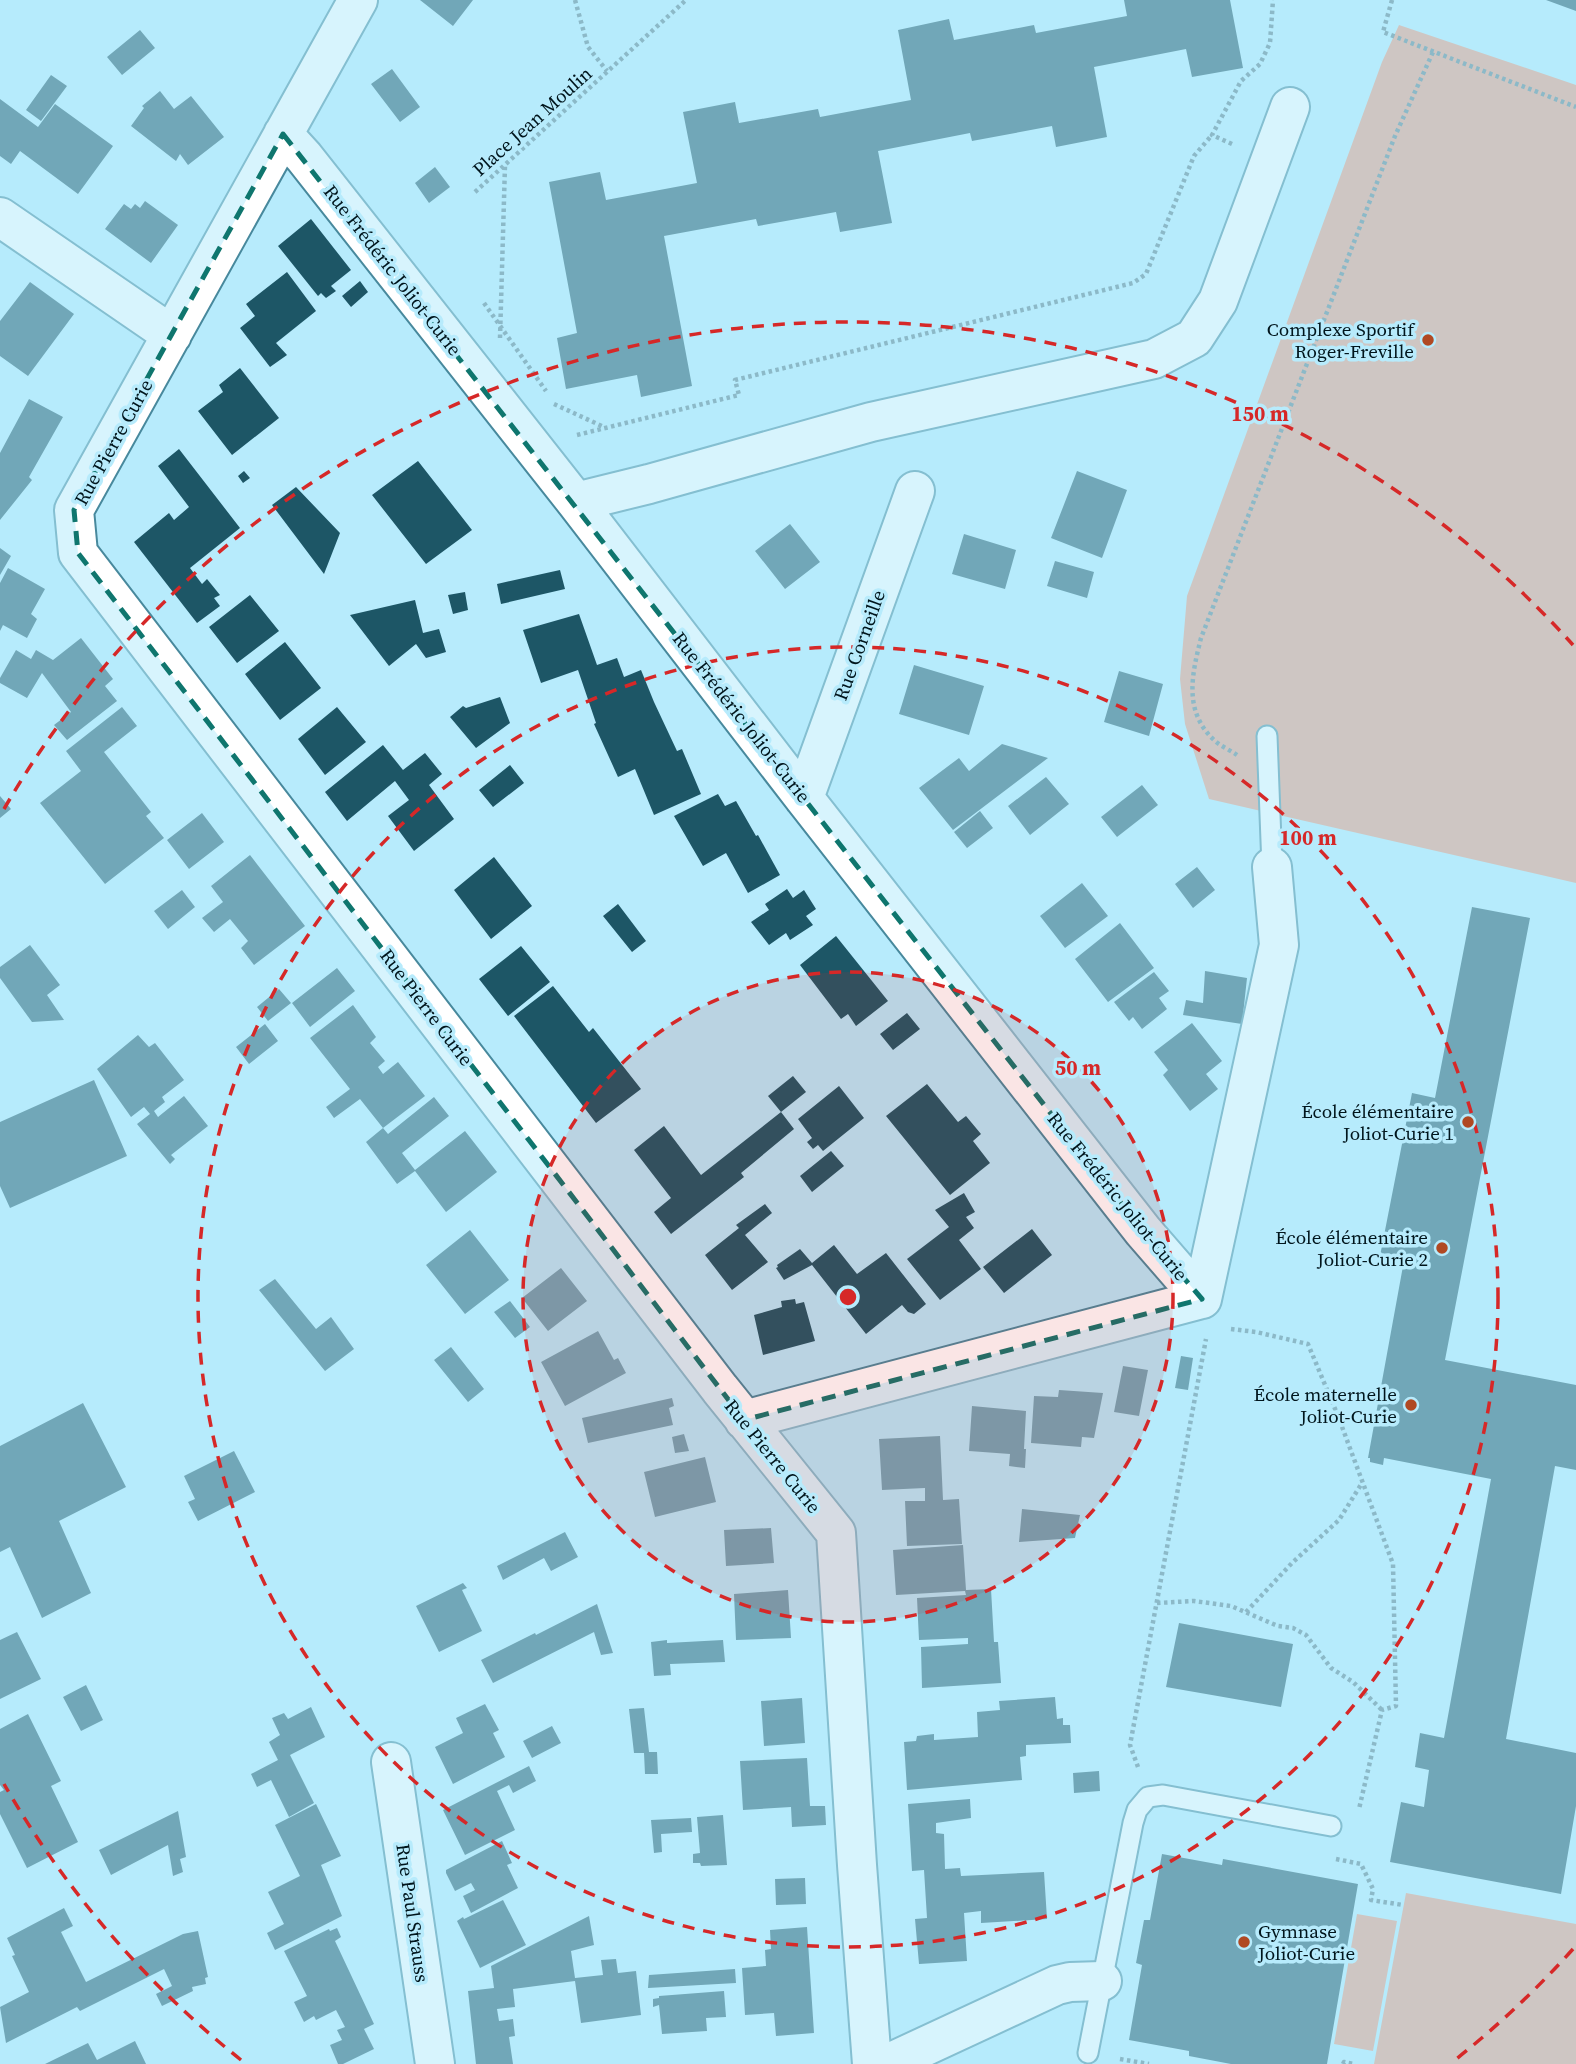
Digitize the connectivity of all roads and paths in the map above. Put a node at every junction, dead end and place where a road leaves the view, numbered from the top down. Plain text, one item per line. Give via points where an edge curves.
1 (358, 0) edge
2 (575, 0) edge
3 (686, 0) edge
4 (1273, 0) edge
5 (1392, 0) edge
6 (1433, 52) junction
7 (607, 72) junction
8 (1290, 107) dead end
9 (1576, 107) edge
10 (283, 134) junction
11 (1212, 135) junction
12 (1270, 162) junction
13 (505, 164) junction
14 (475, 192) dead end
15 (0, 217) edge
16 (484, 303) dead end
17 (501, 324) junction
18 (172, 335) junction
19 (496, 402) junction
20 (605, 427) junction
21 (532, 446) junction
22 (915, 491) dead end
23 (576, 502) junction
24 (1267, 736) dead end
25 (1268, 772) junction
26 (804, 798) junction
27 (1272, 867) joint
28 (1206, 1313) junction
29 (744, 1420) junction
30 (1362, 1483) junction
31 (1157, 1603) junction
32 (1246, 1612) junction
33 (1381, 1710) junction
34 (391, 1762) dead end
35 (1148, 1797) junction
36 (1331, 1826) joint
37 (1334, 1859) dead end
38 (1403, 1905) dead end
39 (1102, 1981) junction
40 (1088, 2053) dead end
41 (435, 2064) edge
42 (872, 2064) edge
43 (887, 2064) edge
44 (1343, 2064) edge
45 (1353, 2064) edge

1 - 10 street, Rue Pierre Curie
2 - 7 path, Place Jean Moulin via 588,47
3 - 7 path, Place Jean Moulin
4 - 11 path via 1270,43 1260,64 1241,81
5 - 6 path via 1383,32
6 - 9 path
6 - 25 path via 1395,136 1200,638 1191,678 1194,706 1203,726 1214,741
7 - 13 path, Place Jean Moulin
8 - 12 street
10 - 18 street, Rue Pierre Curie
10 - 19 street, Rue Frédéric Joliot-Curie
11 - 12 path
11 - 20 path via 1194,156 1146,274 1133,283 736,380 739,395
12 - 23 street via 1219,301 1194,338 1154,359 871,422
13 - 14 path, Place Jean Moulin
13 - 17 path
15 - 18 street
16 - 17 path
17 - 19 path
17 - 20 path via 555,404
18 - 29 street, Rue Pierre Curie via 74,510 78,553
19 - 21 street, Rue Frédéric Joliot-Curie
20 - 21 path
21 - 23 street, Rue Frédéric Joliot-Curie
22 - 26 street, Rue Corneille
23 - 26 street, Rue Frédéric Joliot-Curie
24 - 25 lane
25 - 27 lane
26 - 28 street, Rue Frédéric Joliot-Curie
27 - 28 street via 1279,945
28 - 29 street
28 - 30 path via 1256,1332 1308,1344
28 - 31 path
29 - 42 street, Rue Pierre Curie via 836,1533
30 - 32 path via 1339,1520
30 - 33 path via 1393,1564 1396,1706
31 - 32 path via 1194,1601
31 - 35 path via 1130,1745
32 - 33 path via 1306,1635 1331,1668
33 - 36 path via 1360,1809
34 - 41 street, Rue Paul Strauss
35 - 36 lane via 1163,1795
35 - 39 lane via 1133,1823
37 - 38 path via 1361,1864 1373,1889 1371,1900
39 - 40 lane
39 - 43 street via 1057,1985
44 - 45 path

